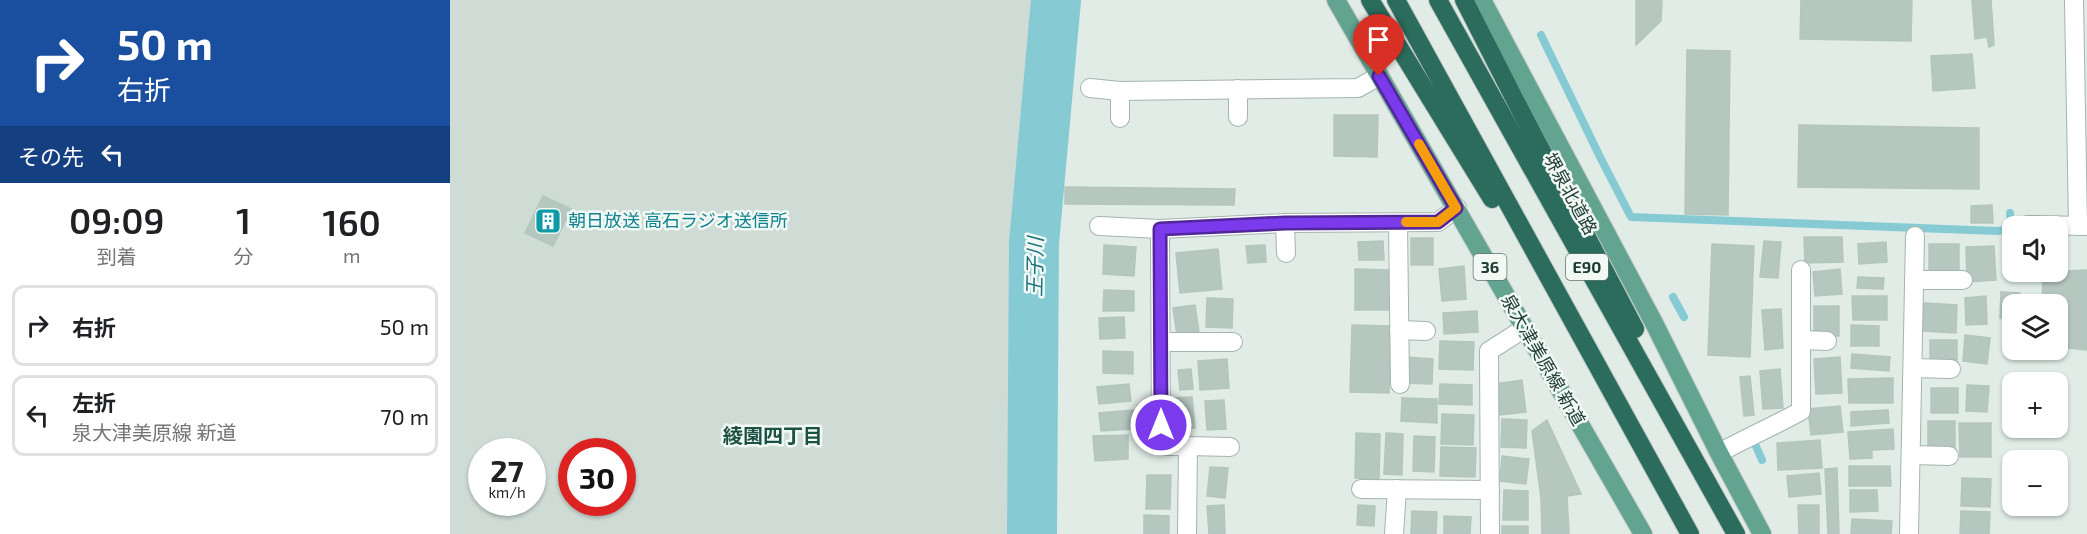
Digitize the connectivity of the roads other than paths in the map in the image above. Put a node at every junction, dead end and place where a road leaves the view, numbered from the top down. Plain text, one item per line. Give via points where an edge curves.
1 (1336, 0) edge
2 (1370, 0) edge
3 (1396, 0) edge
4 (1438, 0) edge
5 (1464, 0) edge
6 (1482, 0) edge
7 (2074, 0) edge
8 (1379, 76) junction
9 (1090, 88) dead end
10 (1238, 89) junction
11 (1120, 91) junction
12 (1238, 117) dead end
13 (1120, 118) dead end
14 (1456, 208) junction
15 (1285, 223) junction
16 (1398, 223) junction
17 (1099, 226) dead end
18 (2068, 226) edge
19 (2083, 226) edge
20 (1160, 229) junction
21 (1915, 236) dead end
22 (1286, 253) dead end
23 (1802, 270) dead end
24 (1914, 279) junction
25 (1963, 280) dead end
26 (1525, 328) junction
27 (1399, 330) junction
28 (1426, 331) dead end
29 (1802, 340) junction
30 (1827, 341) dead end
31 (1162, 342) junction
32 (1233, 342) dead end
33 (1913, 368) junction
34 (1951, 369) dead end
35 (1600, 371) junction
36 (1400, 384) dead end
37 (1188, 446) junction
38 (1230, 447) dead end
39 (1719, 453) junction
40 (1911, 455) junction
41 (1949, 456) dead end
42 (1361, 489) dead end
43 (1396, 489) junction
44 (1490, 490) junction
45 (1187, 534) edge
46 (1394, 534) edge
47 (1490, 534) edge
48 (1643, 534) edge
49 (1690, 534) edge
50 (1737, 534) edge
51 (1761, 534) edge
52 (1910, 534) edge

1 - 8 main road, 泉大津美原線 新道 / 36
2 - 35 highway
3 - 35 highway, E90
4 - 50 highway, 堺泉北道路 / E90
5 - 50 highway via 1700,452
6 - 39 main road
7 - 19 street
8 - 10 street via 1358,88
8 - 14 main road, 泉大津美原線 新道 / 36
9 - 11 street
10 - 11 street
10 - 12 street
11 - 13 street
14 - 16 street via 1438,222
14 - 26 main road, 泉大津美原線 新道 / 36
15 - 16 street
15 - 20 street
15 - 22 street
16 - 27 street
17 - 20 street
18 - 19 street
20 - 31 street
21 - 24 street
23 - 29 street
24 - 25 street
24 - 33 street
26 - 44 street via 1489,351
26 - 48 main road, 泉大津美原線 新道 / 36
27 - 28 street
27 - 36 street
29 - 30 street
29 - 39 street via 1801,411
31 - 32 street
31 - 37 street via 1161,446
33 - 34 street
33 - 40 street
35 - 49 highway, E90
37 - 38 street
37 - 45 street
39 - 51 main road
40 - 41 street
40 - 52 street
42 - 43 street
43 - 44 street
43 - 46 street
44 - 47 street

